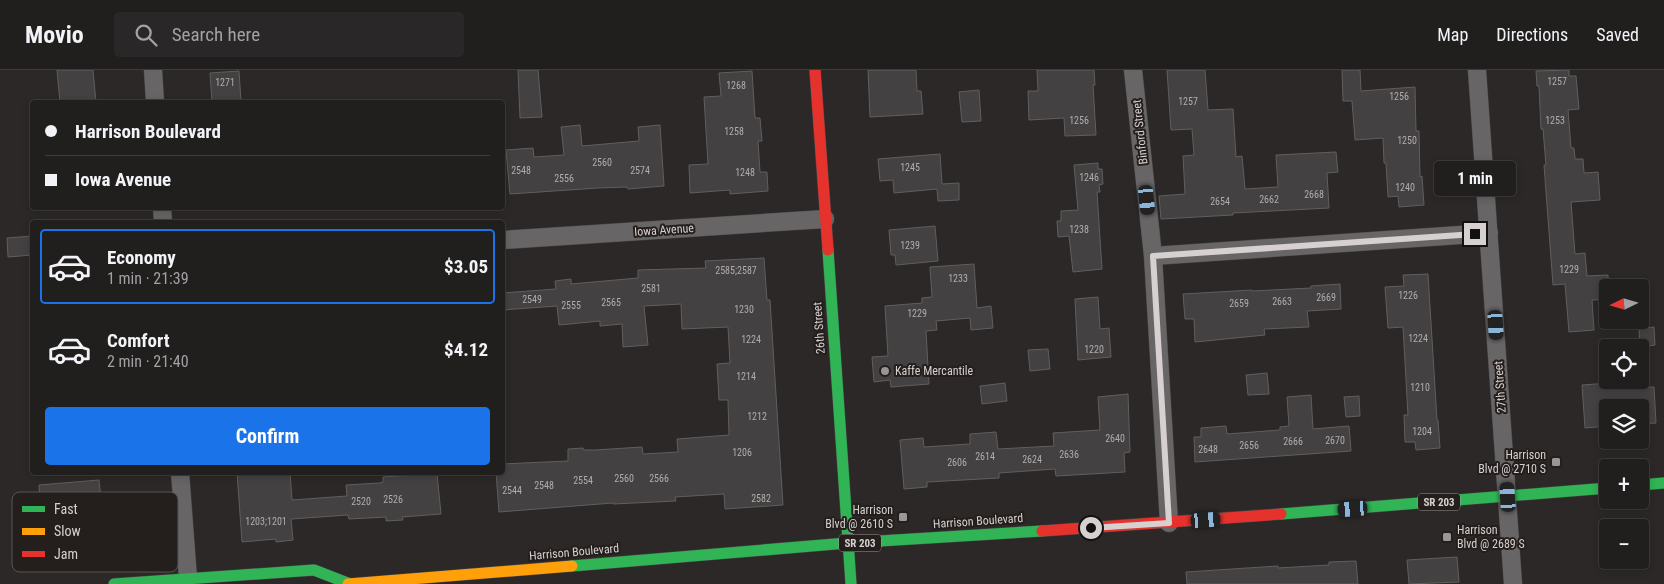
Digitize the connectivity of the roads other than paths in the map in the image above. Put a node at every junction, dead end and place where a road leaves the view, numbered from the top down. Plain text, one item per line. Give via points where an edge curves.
1 (153, 70) edge
2 (815, 70) edge
3 (1133, 70) edge
4 (1477, 70) edge
5 (155, 100) edge
6 (825, 219) junction
7 (1489, 233) junction
8 (505, 240) edge
9 (1153, 256) junction
10 (180, 475) edge
11 (1664, 483) edge
12 (1649, 484) edge
13 (1599, 489) edge
14 (1508, 497) junction
15 (1169, 523) junction
16 (847, 544) junction
17 (184, 581) edge
18 (114, 584) edge
19 (349, 584) edge
20 (850, 584) edge
21 (1514, 584) edge

1 - 5 street
2 - 6 main road, 26th Street
3 - 9 street, Binford Street
4 - 7 street, 27th Street
6 - 8 street, Iowa Avenue
6 - 16 main road, 26th Street
7 - 9 street
7 - 14 street, 27th Street
9 - 15 street, Binford Street
10 - 17 street
11 - 12 main road
13 - 14 main road, Harrison Boulevard / SR 203
14 - 15 main road, Harrison Boulevard / SR 203
14 - 21 street, 27th Street
15 - 16 main road, Harrison Boulevard / SR 203
16 - 19 main road, Harrison Boulevard / SR 203
16 - 20 main road, 26th Street
17 - 18 main road, Harrison Boulevard / SR 203
17 - 19 main road, Harrison Boulevard / SR 203 via 314,570

